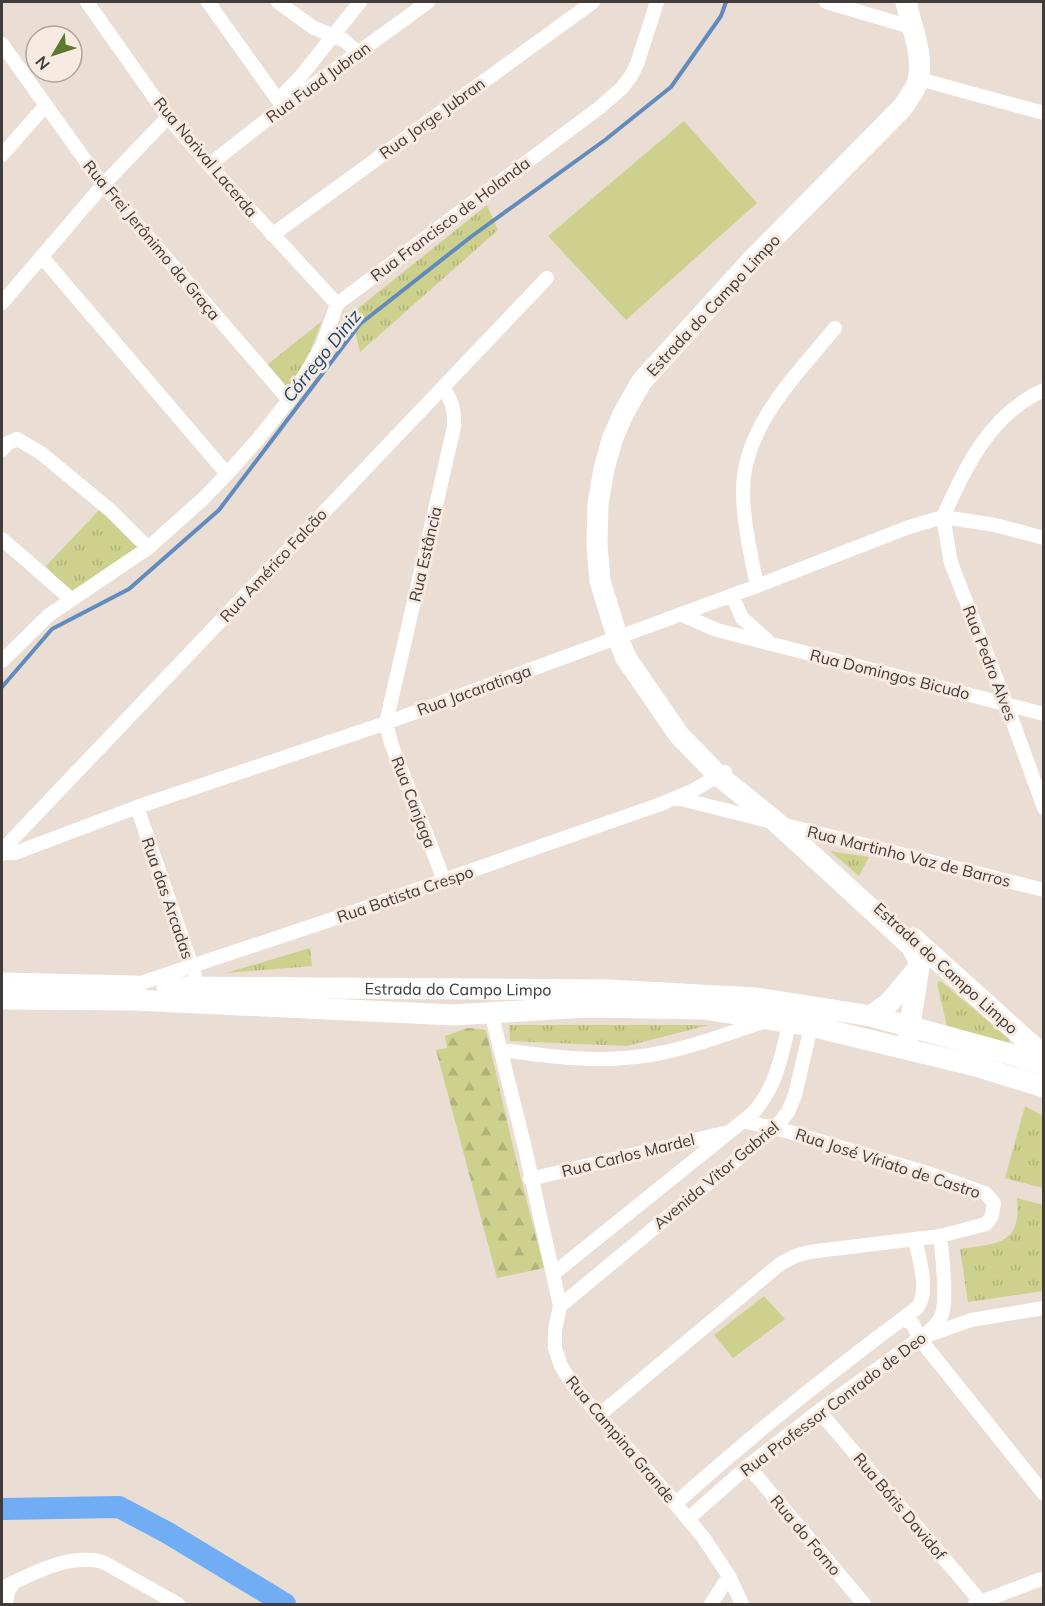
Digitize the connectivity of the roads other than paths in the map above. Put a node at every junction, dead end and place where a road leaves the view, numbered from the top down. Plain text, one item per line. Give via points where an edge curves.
1 (87, 2) edge
2 (208, 2) edge
3 (278, 2) edge
4 (360, 2) edge
5 (428, 2) edge
6 (592, 2) edge
7 (657, 2) edge
8 (826, 2) edge
9 (906, 2) edge
10 (911, 27) junction
11 (334, 36) junction
12 (2, 44) edge
13 (358, 53) junction
14 (919, 79) junction
15 (280, 104) junction
16 (46, 105) junction
17 (1044, 113) edge
18 (168, 117) junction
19 (2, 155) edge
20 (209, 165) junction
21 (103, 185) junction
22 (272, 235) junction
23 (42, 257) junction
24 (547, 278) dead end
25 (2, 303) edge
26 (337, 304) junction
27 (835, 328) dead end
28 (443, 387) junction
29 (1044, 390) edge
30 (289, 400) junction
31 (2, 450) edge
32 (227, 474) junction
33 (944, 517) junction
34 (1044, 538) edge
35 (2, 539) edge
36 (148, 548) junction
37 (757, 586) junction
38 (732, 595) junction
39 (70, 599) junction
40 (680, 614) junction
41 (617, 636) junction
42 (771, 643) junction
43 (2, 661) edge
44 (1006, 703) junction
45 (1044, 714) edge
46 (386, 723) junction
47 (723, 773) junction
48 (677, 798) junction
49 (136, 807) junction
50 (1044, 808) edge
51 (782, 823) junction
52 (2, 853) edge
53 (444, 880) junction
54 (1044, 890) edge
55 (192, 966) junction
56 (919, 967) junction
57 (2, 983) edge
58 (132, 986) junction
59 (200, 988) junction
60 (496, 989) junction
61 (2, 999) edge
62 (491, 1012) junction
63 (738, 1013) junction
64 (453, 1015) junction
65 (796, 1015) junction
66 (871, 1016) junction
67 (911, 1026) junction
68 (1013, 1028) junction
69 (720, 1036) junction
70 (906, 1048) junction
71 (501, 1050) junction
72 (1010, 1054) junction
73 (1044, 1056) edge
74 (1044, 1065) edge
75 (976, 1066) junction
76 (1034, 1084) edge
77 (743, 1121) junction
78 (775, 1128) junction
79 (726, 1132) junction
80 (530, 1179) junction
81 (940, 1236) junction
82 (915, 1239) junction
83 (553, 1274) junction
84 (560, 1306) junction
85 (1044, 1308) edge
86 (903, 1319) junction
87 (919, 1338) junction
88 (819, 1411) junction
89 (598, 1416) junction
90 (748, 1466) junction
91 (1044, 1494) edge
92 (676, 1503) junction
93 (688, 1518) junction
94 (729, 1576) junction
95 (1044, 1578) edge
96 (15, 1582) junction
97 (2, 1588) edge
98 (978, 1603) edge
99 (6, 1605) edge
100 (178, 1605) edge
101 (711, 1605) edge
102 (742, 1605) edge
103 (864, 1605) edge

1 - 18 street, Rua Norival Lacerda
2 - 15 street
3 - 11 street via 314,28
4 - 11 street
5 - 13 street, Rua Fuad Jubran
6 - 22 street, Rua Jorge Jubran
7 - 26 street, Rua Francisco de Holanda via 637,64 622,88
8 - 10 street
9 - 10 main road
10 - 14 main road
11 - 13 street
11 - 15 street
12 - 16 street, Rua Frei Jerônimo da Graça
13 - 15 street, Rua Fuad Jubran
14 - 17 street
14 - 41 main road, Estrada do Campo Limpo via 902,108 664,355 642,381 623,414 612,440 598,504 600,581
15 - 20 street, Rua Fuad Jubran
16 - 19 street
16 - 21 street, Rua Frei Jerônimo da Graça
18 - 20 street, Rua Norival Lacerda
18 - 21 street
20 - 22 street, Rua Norival Lacerda
21 - 23 street
21 - 30 street, Rua Frei Jerônimo da Graça
22 - 26 street, Rua Norival Lacerda
23 - 25 street
23 - 32 street
24 - 28 street, Rua Américo Falcão
26 - 30 street via 322,346
27 - 37 street via 788,384 760,426 748,458 743,493
28 - 46 street, Rua Estância via 455,412 454,427
28 - 52 street, Rua Américo Falcão
29 - 33 street via 1015,406 988,434 973,455
30 - 32 street
31 - 36 street via 17,439 41,453 110,510
32 - 36 street
33 - 34 street
33 - 37 street, Rua Jacaratinga
33 - 44 street, Rua Pedro Alves via 951,563
35 - 39 street
36 - 39 street
37 - 38 street, Rua Jacaratinga
38 - 40 street, Rua Jacaratinga
38 - 42 street, Rua Domingos Bicudo via 742,618
39 - 43 street
40 - 41 street, Rua Jacaratinga
40 - 42 street, Rua Domingos Bicudo via 717,630
41 - 46 street, Rua Jacaratinga
41 - 47 main road, Estrada do Campo Limpo via 626,658 661,711
42 - 44 street, Rua Domingos Bicudo
44 - 45 street, Rua Domingos Bicudo
44 - 50 street, Rua Pedro Alves
46 - 49 street, Rua Jacaratinga
46 - 53 street, Rua Canjaga
47 - 48 street, Rua Batista Crespo
47 - 51 main road, Estrada do Campo Limpo
48 - 51 street
48 - 53 street, Rua Batista Crespo
49 - 52 street, Rua Jacaratinga via 15,853
49 - 55 street, Rua das Arcadas
51 - 54 street, Rua Martinho Vaz de Barros
51 - 56 main road, Estrada do Campo Limpo via 911,946
51 - 68 main road, Estrada do Campo Limpo
53 - 55 street, Rua Batista Crespo
55 - 58 street, Rua Batista Crespo
55 - 59 street, Rua das Arcadas
56 - 66 main road via 890,1002
56 - 67 main road, Estrada do Campo Limpo
57 - 58 main road, Estrada do Campo Limpo
58 - 59 main road, Estrada do Campo Limpo
59 - 60 main road, Estrada do Campo Limpo
60 - 64 main road
60 - 65 main road, Estrada do Campo Limpo via 700,993 756,998
61 - 64 main road, Estrada do Campo Limpo via 135,1000
62 - 63 main road, Estrada do Campo Limpo via 588,1007
62 - 64 main road, Estrada do Campo Limpo
62 - 71 street, Rua Campina Grande
63 - 65 main road, Estrada do Campo Limpo
63 - 69 street via 733,1026
65 - 66 main road, Estrada do Campo Limpo
65 - 69 street
65 - 70 main road, Estrada do Campo Limpo
65 - 77 street, Avenida Vitor Gabriel via 774,1083 766,1098
65 - 78 street, Avenida Vitor Gabriel via 795,1095
66 - 67 main road, Estrada do Campo Limpo
67 - 70 main road, Estrada do Campo Limpo
67 - 72 main road, Estrada do Campo Limpo
68 - 72 main road
68 - 73 main road, Estrada do Campo Limpo
69 - 71 street via 683,1048 624,1059
70 - 75 main road, Estrada do Campo Limpo
71 - 80 street, Rua Campina Grande
72 - 74 main road, Estrada do Campo Limpo
72 - 75 main road via 993,1065
75 - 76 main road, Estrada do Campo Limpo
77 - 78 street, Rua José Víriato de Castro
77 - 79 street, Avenida Vitor Gabriel
78 - 81 street, Rua José Víriato de Castro via 934,1175 986,1193 992,1199 992,1216 986,1224
78 - 84 street, Avenida Vitor Gabriel
79 - 80 street, Rua Carlos Mardel
79 - 83 street, Avenida Vitor Gabriel
80 - 83 street, Rua Campina Grande
81 - 82 street
81 - 87 street, Rua Professor Conrado de Deo via 942,1314 937,1324
82 - 86 street, Rua Professor Conrado de Deo via 922,1302
82 - 89 street via 809,1252 780,1264
83 - 84 street, Rua Campina Grande
84 - 89 street, Rua Campina Grande via 555,1348 561,1366
85 - 87 street via 971,1320
86 - 87 street via 913,1324
86 - 92 street, Rua Professor Conrado de Deo via 802,1395
87 - 88 street, Rua Professor Conrado de Deo
87 - 91 street
88 - 90 street, Rua Professor Conrado de Deo
88 - 98 street, Rua Bóris Davidof
89 - 92 street, Rua Campina Grande
90 - 93 street, Rua Professor Conrado de Deo
90 - 103 street, Rua do Forno
92 - 93 street, Rua Campina Grande
93 - 94 street, Rua Campina Grande
94 - 101 street
94 - 102 street, Rua Campina Grande
95 - 98 street
96 - 97 street
96 - 99 street via 8,1591
96 - 100 street via 70,1562 93,1560

